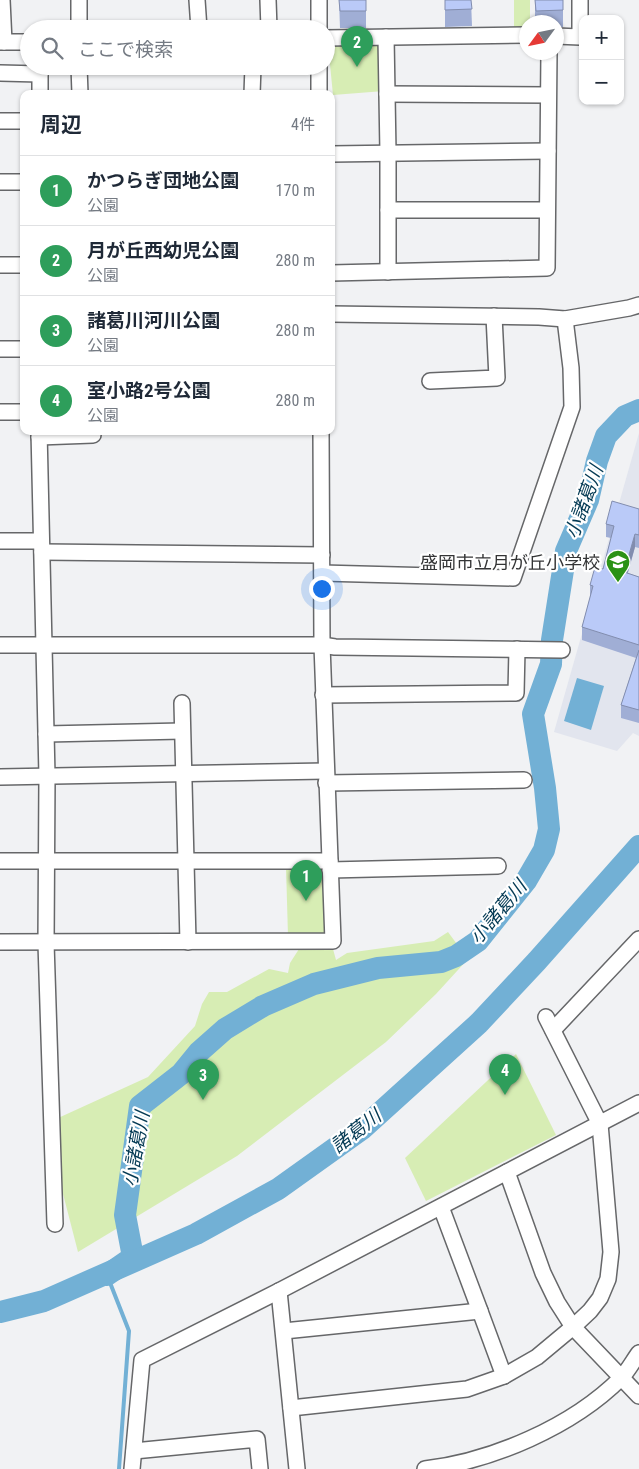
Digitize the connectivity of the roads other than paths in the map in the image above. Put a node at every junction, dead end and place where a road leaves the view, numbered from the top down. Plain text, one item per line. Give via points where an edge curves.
1 (2, 0) edge
2 (79, 0) edge
3 (197, 0) edge
4 (268, 0) edge
5 (319, 0) edge
6 (580, 0) edge
7 (79, 20) edge
8 (198, 20) edge
9 (268, 20) edge
10 (319, 20) edge
11 (519, 35) edge
12 (564, 36) edge
13 (386, 37) junction
14 (335, 38) edge
15 (2, 42) edge
16 (20, 42) edge
17 (549, 60) edge
18 (20, 72) edge
19 (0, 74) edge
20 (40, 75) edge
21 (79, 75) edge
22 (253, 75) edge
23 (319, 75) edge
24 (40, 90) edge
25 (80, 90) edge
26 (252, 90) edge
27 (319, 90) edge
28 (387, 94) junction
29 (548, 95) junction
30 (0, 121) edge
31 (20, 122) edge
32 (548, 151) junction
33 (388, 153) junction
34 (335, 154) edge
35 (0, 182) edge
36 (20, 182) edge
37 (388, 210) junction
38 (547, 210) junction
39 (20, 265) edge
40 (0, 266) edge
41 (388, 272) junction
42 (335, 273) edge
43 (639, 305) edge
44 (335, 314) edge
45 (494, 316) junction
46 (565, 319) junction
47 (20, 348) edge
48 (0, 349) edge
49 (430, 381) dead end
50 (0, 412) edge
51 (20, 412) edge
52 (39, 435) edge
53 (321, 435) edge
54 (0, 541) edge
55 (41, 546) junction
56 (322, 555) junction
57 (322, 573) junction
58 (0, 644) edge
59 (43, 644) junction
60 (322, 645) junction
61 (517, 649) junction
62 (555, 650) dead end
63 (324, 695) junction
64 (182, 703) dead end
65 (182, 731) junction
66 (46, 734) junction
67 (183, 774) junction
68 (47, 776) junction
69 (0, 777) edge
70 (326, 777) junction
71 (524, 780) dead end
72 (0, 861) edge
73 (46, 861) junction
74 (185, 861) junction
75 (330, 866) junction
76 (498, 866) dead end
77 (639, 939) edge
78 (0, 942) edge
79 (188, 942) junction
80 (46, 943) junction
81 (639, 1103) edge
82 (600, 1124) junction
83 (507, 1172) junction
84 (441, 1207) junction
85 (55, 1224) dead end
86 (279, 1292) junction
87 (480, 1311) junction
88 (573, 1327) junction
89 (284, 1331) junction
90 (639, 1353) edge
91 (504, 1376) junction
92 (621, 1378) junction
93 (639, 1396) edge
94 (291, 1408) junction
95 (134, 1451) junction
96 (132, 1469) edge
97 (260, 1469) edge
98 (297, 1469) edge
99 (425, 1469) edge

1 - 15 street
2 - 7 street
3 - 8 street
4 - 9 street
5 - 10 street
6 - 12 street via 580,37
11 - 13 street
13 - 14 street
13 - 28 street
15 - 16 street
17 - 29 street
18 - 19 street
20 - 24 street
21 - 25 street
22 - 26 street
23 - 27 street
28 - 29 street
28 - 33 street
29 - 32 street
30 - 31 street
32 - 33 street
32 - 38 street
33 - 34 street
33 - 37 street
35 - 36 street
37 - 38 street
37 - 41 street
38 - 41 street via 547,268
39 - 40 street
41 - 42 street
43 - 46 street
44 - 45 street
45 - 46 street
45 - 49 street via 497,378
46 - 57 street via 572,407 513,578
47 - 48 street
50 - 51 street
52 - 55 street
53 - 56 street
54 - 55 street
55 - 56 street
55 - 59 street
56 - 57 street
57 - 60 street
58 - 59 street
59 - 60 street
59 - 66 street
60 - 61 street via 335,648
60 - 63 street
61 - 62 street
61 - 63 street via 516,693
63 - 70 street
64 - 65 street
65 - 66 street
65 - 67 street
66 - 68 street
67 - 68 street
67 - 70 street
67 - 74 street
68 - 69 street
68 - 73 street
70 - 71 street
70 - 75 street
72 - 73 street
73 - 74 street
73 - 80 street
74 - 75 street
74 - 79 street
75 - 76 street
75 - 79 street via 333,941
77 - 82 street via 550,1024
78 - 80 street
79 - 80 street
80 - 85 street
81 - 82 street
82 - 83 street
82 - 88 street via 611,1252 608,1279 600,1298
83 - 84 street
83 - 88 street via 543,1273
84 - 86 street
84 - 87 street
86 - 89 street
86 - 95 street via 142,1360
87 - 89 street
87 - 91 street
88 - 91 street via 537,1357
88 - 92 street
89 - 94 street
90 - 92 street
91 - 94 street via 467,1389
92 - 93 street
92 - 99 street via 582,1410 529,1439 486,1457
94 - 98 street
95 - 96 street
95 - 97 street via 257,1439

